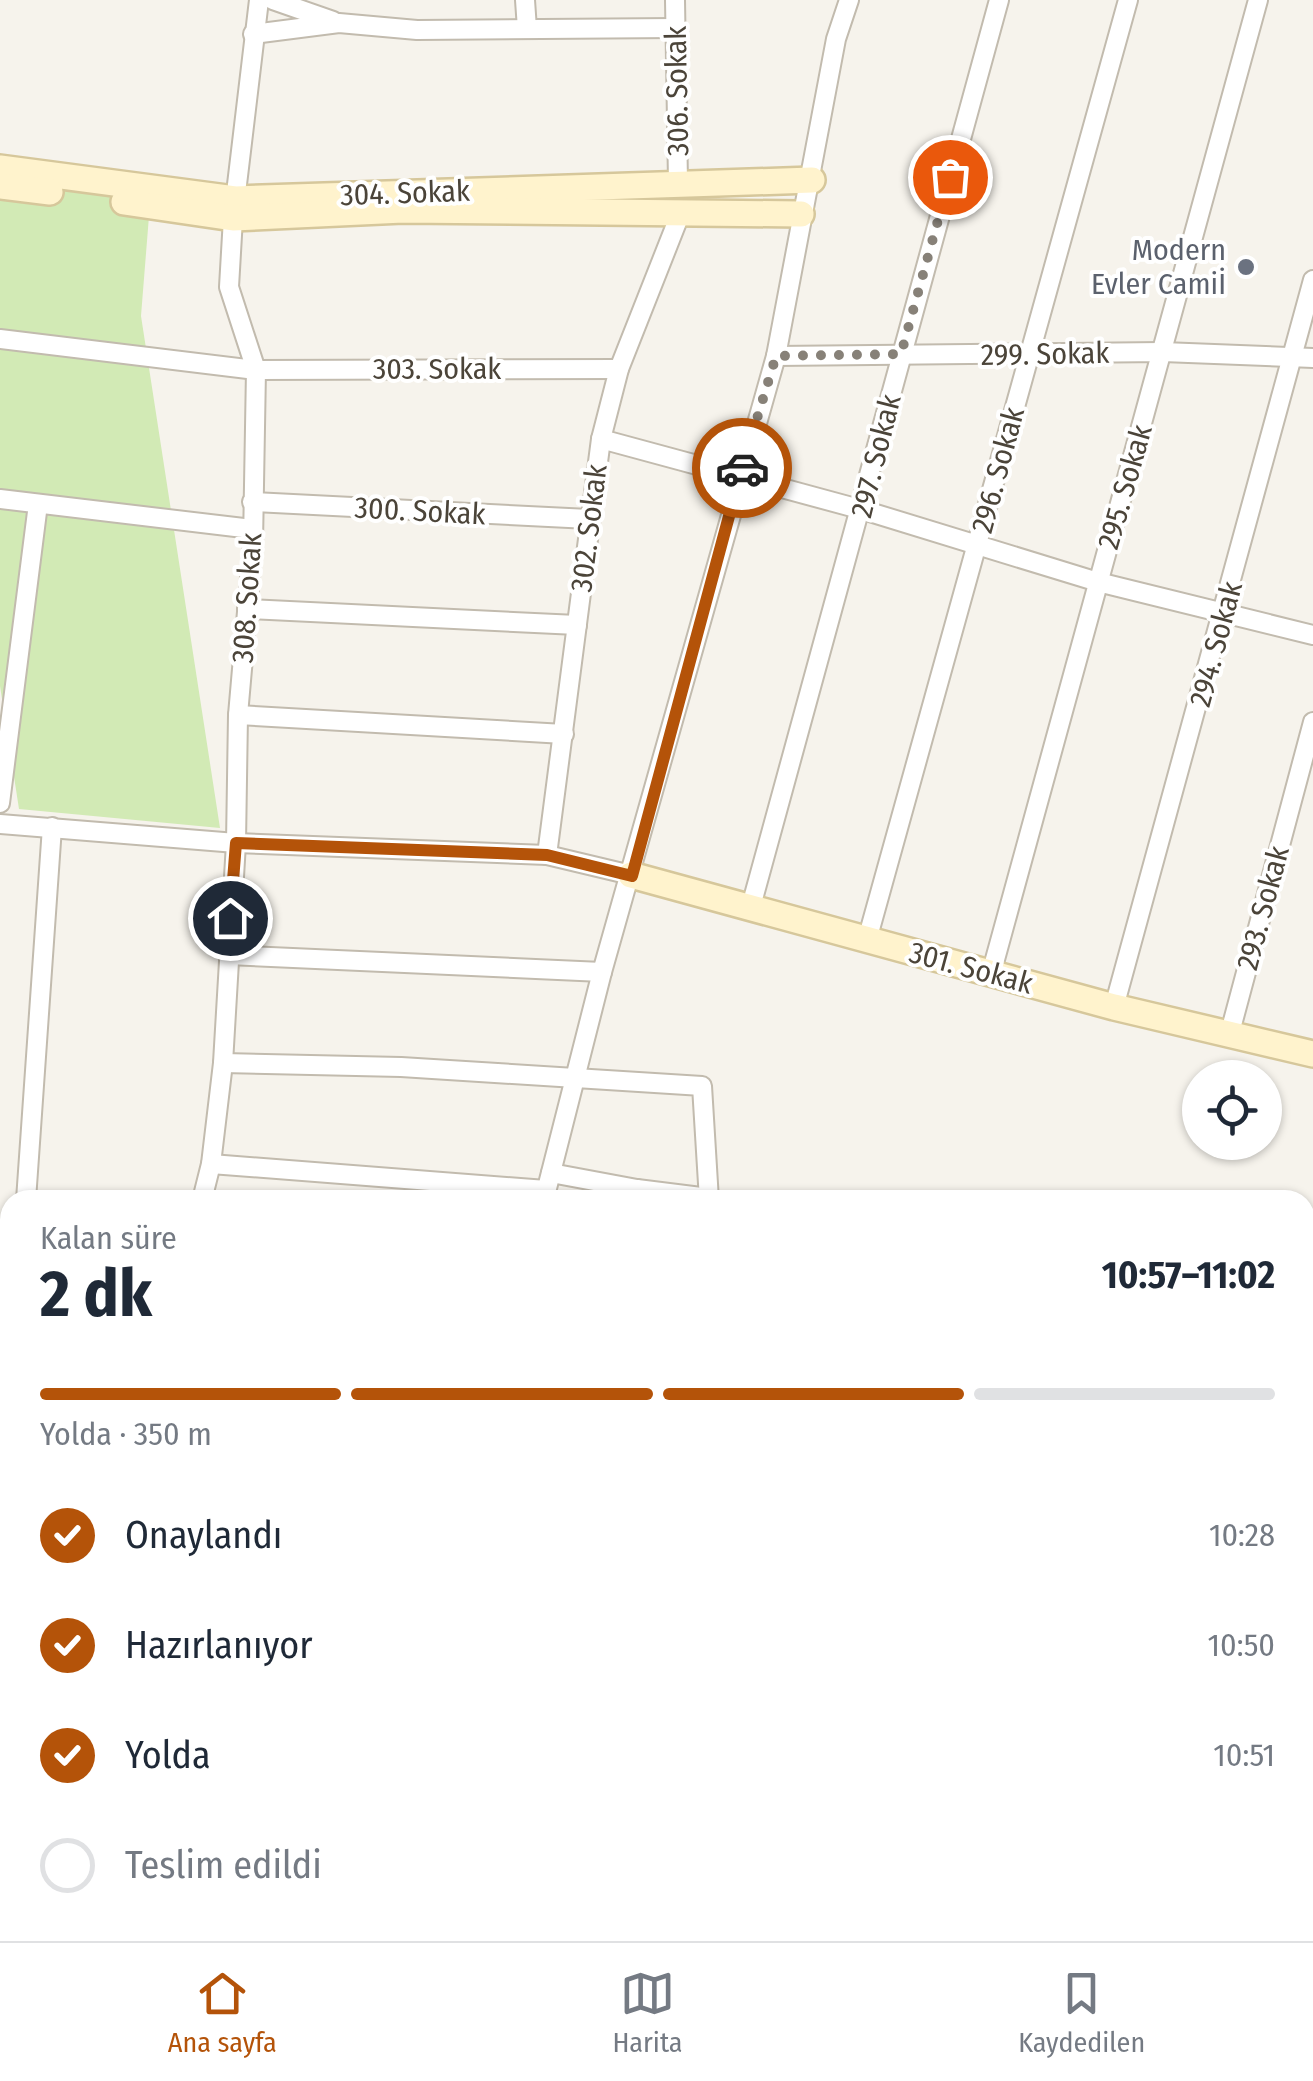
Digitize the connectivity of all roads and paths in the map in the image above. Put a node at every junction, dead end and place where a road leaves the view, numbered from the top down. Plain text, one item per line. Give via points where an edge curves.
1 (259, 0) edge
2 (273, 0) edge
3 (525, 0) edge
4 (675, 0) edge
5 (836, 0) edge
6 (849, 0) edge
7 (999, 0) edge
8 (1128, 0) edge
9 (1258, 0) edge
10 (338, 23) junction
11 (676, 28) junction
12 (526, 29) junction
13 (253, 34) junction
14 (836, 40) junction
15 (0, 168) edge
16 (812, 180) junction
17 (678, 182) junction
18 (0, 186) edge
19 (234, 209) junction
20 (681, 212) junction
21 (801, 214) junction
22 (1313, 280) edge
23 (0, 339) edge
24 (1163, 352) junction
25 (901, 354) junction
26 (776, 356) junction
27 (1029, 356) junction
28 (1292, 358) junction
29 (1313, 358) edge
30 (619, 369) junction
31 (256, 370) junction
32 (601, 438) junction
33 (739, 477) junction
34 (0, 499) edge
35 (252, 502) junction
36 (38, 504) junction
37 (863, 510) junction
38 (589, 519) junction
39 (252, 528) junction
40 (978, 544) junction
41 (1098, 582) junction
42 (248, 609) junction
43 (1224, 616) junction
44 (577, 624) junction
45 (1313, 635) edge
46 (238, 715) junction
47 (1313, 722) edge
48 (564, 734) junction
49 (0, 803) edge
50 (0, 824) edge
51 (52, 827) junction
52 (236, 843) junction
53 (547, 855) junction
54 (632, 876) junction
55 (750, 910) junction
56 (866, 940) junction
57 (228, 955) junction
58 (602, 972) junction
59 (991, 974) junction
60 (1114, 1007) junction
61 (1229, 1036) junction
62 (1313, 1054) edge
63 (222, 1063) junction
64 (575, 1079) junction
65 (211, 1164) junction
66 (547, 1188) edge
67 (27, 1190) edge
68 (204, 1190) edge
69 (572, 1190) edge
70 (708, 1190) edge

1 - 13 street, 308. Sokak
2 - 10 street
3 - 12 street
4 - 11 street, 306. Sokak
5 - 14 street
6 - 14 street
7 - 25 street, 297. Sokak
8 - 27 street, 296. Sokak
9 - 24 street, 295. Sokak
10 - 12 street
10 - 13 street
11 - 12 street
11 - 17 street, 306. Sokak
13 - 19 street, 308. Sokak
14 - 16 street
15 - 19 street, 304. Sokak
16 - 17 street, 304. Sokak
16 - 21 street
17 - 19 street, 304. Sokak
17 - 20 street
18 - 19 street, 304. Sokak
19 - 20 street, 304. Sokak
19 - 31 street, 308. Sokak via 229,286
20 - 21 street, 304. Sokak
20 - 30 street, 302. Sokak
21 - 26 street
22 - 28 street, 294. Sokak
23 - 31 street, 303. Sokak
24 - 27 street, 299. Sokak
24 - 28 street, 299. Sokak
24 - 41 street, 295. Sokak
25 - 26 street, 299. Sokak
25 - 27 street, 299. Sokak
25 - 37 street, 297. Sokak
26 - 33 street
27 - 40 street, 296. Sokak
28 - 29 street, 299. Sokak
28 - 43 street, 294. Sokak
30 - 31 street, 303. Sokak
30 - 32 street, 302. Sokak
31 - 35 street, 308. Sokak
32 - 33 street
32 - 38 street, 302. Sokak
33 - 37 street
33 - 54 street
34 - 36 street
35 - 38 street, 300. Sokak
35 - 39 street, 308. Sokak
36 - 39 street
36 - 49 street
37 - 40 street
37 - 55 street, 297. Sokak
38 - 44 street, 302. Sokak
39 - 42 street, 308. Sokak
40 - 41 street
40 - 56 street, 296. Sokak
41 - 43 street
41 - 59 street, 295. Sokak
42 - 44 street
42 - 46 street, 308. Sokak
43 - 45 street
43 - 60 street, 294. Sokak
44 - 48 street, 302. Sokak
46 - 48 street
46 - 52 street, 308. Sokak
47 - 61 street, 293. Sokak
48 - 53 street, 302. Sokak
50 - 51 street
51 - 52 street
51 - 67 street
52 - 53 street
52 - 57 street, 308. Sokak
53 - 54 street
54 - 55 street, 301. Sokak
54 - 58 street
55 - 56 street, 301. Sokak
56 - 59 street, 301. Sokak
57 - 58 street
57 - 63 street, 308. Sokak
58 - 64 street
59 - 60 street, 301. Sokak
60 - 61 street, 301. Sokak
61 - 62 street, 301. Sokak
63 - 64 street
63 - 65 street, 308. Sokak
64 - 66 street
64 - 70 street via 702,1086
65 - 66 street
65 - 68 street, 308. Sokak
66 - 69 street

